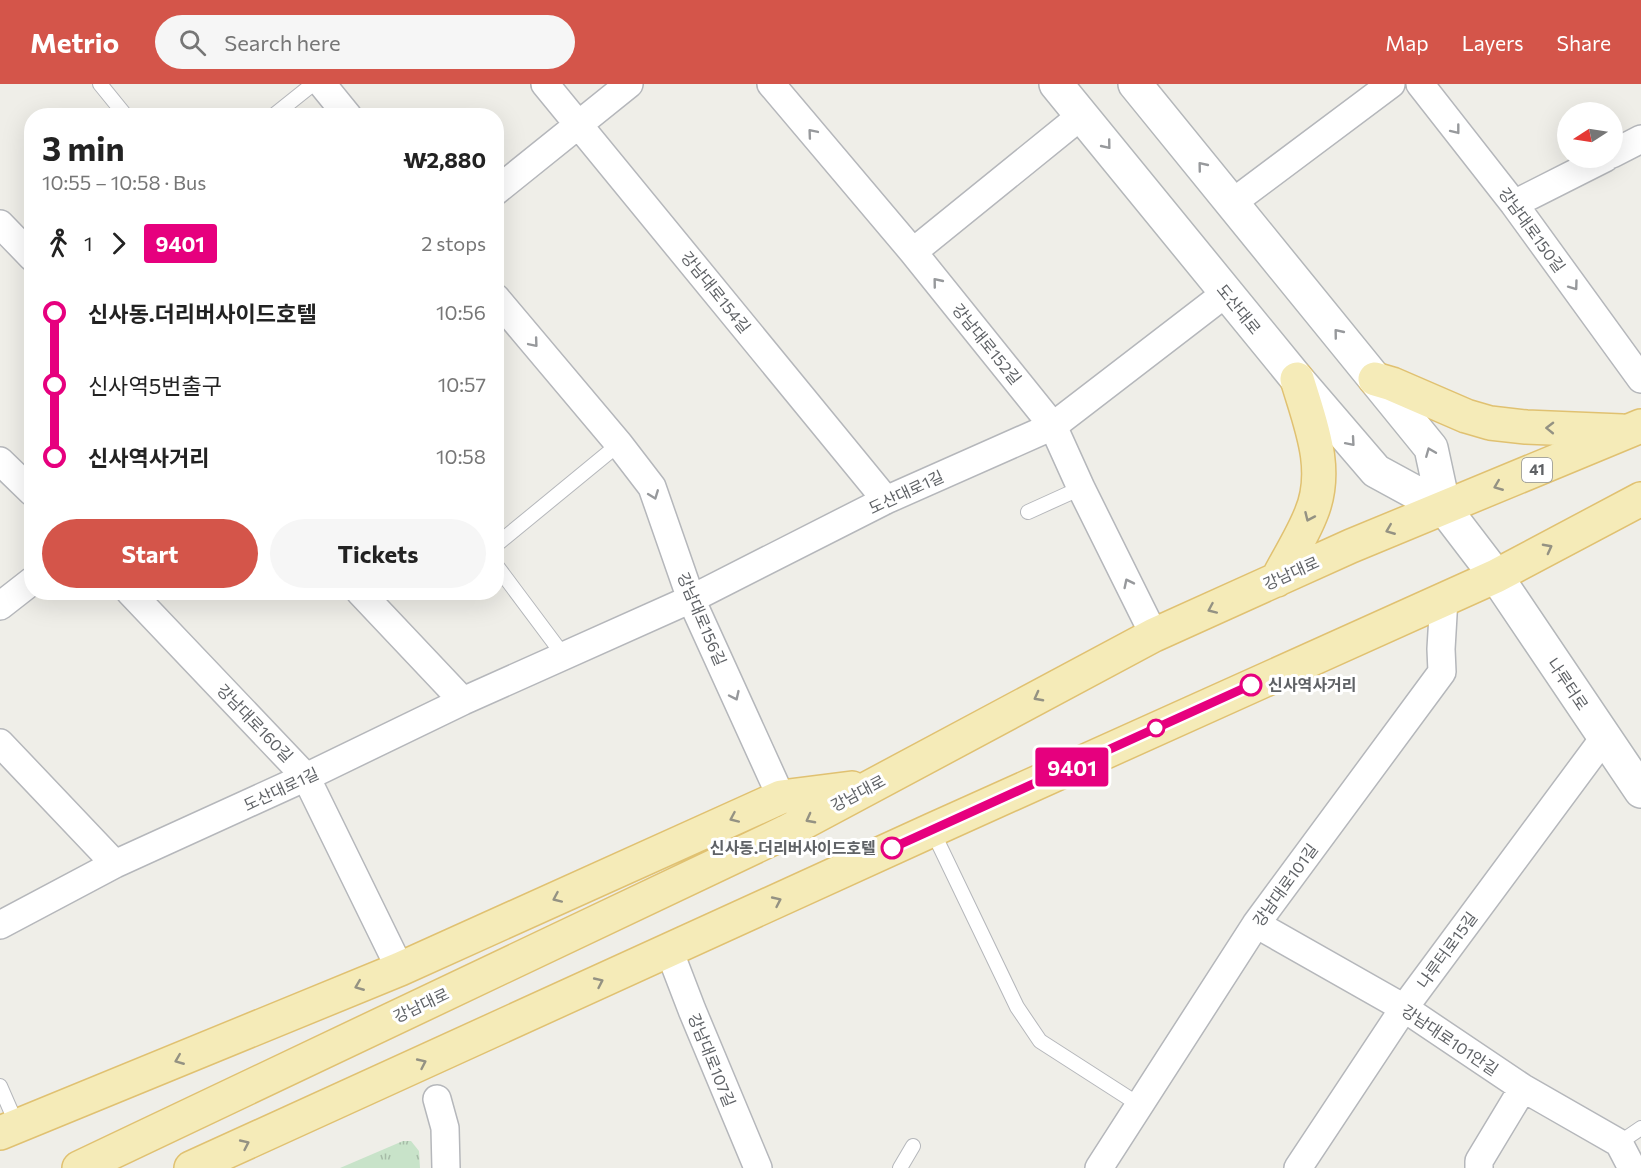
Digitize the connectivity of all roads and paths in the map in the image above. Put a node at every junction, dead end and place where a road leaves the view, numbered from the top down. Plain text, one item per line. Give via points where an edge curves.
1 (100, 84) edge
2 (313, 84) edge
3 (322, 84) edge
4 (546, 84) edge
5 (629, 84) edge
6 (771, 84) edge
7 (1056, 84) edge
8 (1136, 84) edge
9 (1391, 84) edge
10 (1420, 84) edge
11 (120, 108) edge
12 (283, 108) edge
13 (342, 108) edge
14 (1082, 115) junction
15 (579, 124) junction
16 (1641, 139) edge
17 (1623, 148) edge
18 (1585, 168) edge
19 (504, 185) edge
20 (1232, 203) junction
21 (1514, 204) junction
22 (0, 224) edge
23 (24, 249) edge
24 (913, 252) junction
25 (1226, 293) junction
26 (504, 307) edge
27 (1297, 379) junction
28 (1375, 379) junction
29 (1641, 379) edge
30 (1053, 426) junction
31 (1635, 429) edge
32 (619, 444) junction
33 (0, 461) edge
34 (24, 484) edge
35 (1081, 488) junction
36 (1641, 499) edge
37 (886, 500) junction
38 (1444, 508) junction
39 (1028, 512) dead end
40 (504, 538) edge
41 (504, 576) edge
42 (1496, 576) junction
43 (1276, 580) junction
44 (24, 587) edge
45 (1444, 598) junction
46 (691, 599) junction
47 (138, 600) edge
48 (368, 600) edge
49 (0, 606) edge
50 (1154, 635) junction
51 (564, 656) junction
52 (463, 701) junction
53 (1604, 738) junction
54 (0, 743) edge
55 (306, 777) junction
56 (872, 786) junction
57 (1641, 791) edge
58 (781, 797) junction
59 (932, 830) junction
60 (115, 864) junction
61 (1256, 924) junction
62 (0, 925) edge
63 (669, 950) junction
64 (400, 969) junction
65 (1404, 1008) junction
66 (0, 1086) edge
67 (1523, 1088) junction
68 (437, 1098) dead end
69 (1138, 1104) junction
70 (1641, 1128) edge
71 (8, 1129) edge
72 (1619, 1143) junction
73 (913, 1146) dead end
74 (79, 1168) edge
75 (191, 1168) edge
76 (446, 1168) edge
77 (758, 1168) edge
78 (900, 1168) edge
79 (1099, 1168) edge
80 (1298, 1168) edge
81 (1479, 1168) edge
82 (1632, 1168) edge

1 - 11 lane
2 - 12 lane
3 - 13 street
4 - 15 street, 강남대로154길
5 - 15 street
24 -> 6 street, 강남대로152길
7 - 14 main road, 도산대로
20 -> 8 main road, 도산대로
9 - 20 street
10 -> 21 street, 강남대로150길
14 - 24 street
14 -> 25 main road, 도산대로
15 - 19 street
15 - 37 street, 강남대로154길
16 - 17 street
18 - 21 street
28 -> 20 main road, 도산대로
21 -> 29 street, 강남대로150길
22 - 23 street
30 -> 24 street, 강남대로152길
25 - 27 main road, 도산대로
25 - 30 street, 도산대로1길
26 -> 32 street, 강남대로156길
27 -> 38 main road, 도산대로 via 1376,471
27 -> 43 main road via 1316,443 1318,486 1312,513
31 -> 28 main road via 1490,423
38 -> 28 main road, 도산대로 via 1431,448
30 - 35 street, 강남대로152길
30 - 37 street, 도산대로1길
31 -> 38 main road, 강남대로 / 41
32 - 40 lane
32 -> 46 street, 강남대로156길 via 652,487
33 - 34 street
35 - 39 lane
50 -> 35 street, 강남대로152길
42 -> 36 main road
37 - 46 street, 도산대로1길
38 - 42 main road, 도산대로
38 -> 43 main road, 강남대로
41 - 51 lane
42 - 45 main road
42 - 53 main road, 나루터로
43 -> 50 main road, 강남대로
44 - 49 street
45 - 59 main road
45 - 61 street, 강남대로101길 via 1442,672
46 - 51 street, 도산대로1길
46 -> 58 street, 강남대로156길
47 - 55 street, 강남대로160길
48 - 52 street
50 -> 56 main road, 강남대로
51 - 52 street, 도산대로1길
52 - 55 street, 도산대로1길
53 - 57 main road, 나루터로
53 - 65 street, 나루터로15길
54 - 60 street
55 - 60 street, 도산대로1길
55 - 64 street, 강남대로160길
56 - 58 main road
56 -> 74 main road, 강남대로 via 786,832
58 -> 64 main road
63 -> 59 main road
59 - 69 lane via 1017,1007 1040,1041
60 - 62 street, 도산대로1길
61 - 65 street, 강남대로101안길
61 - 69 street, 강남대로101길
75 -> 63 main road
63 - 77 street, 강남대로107길
64 -> 71 main road
65 - 67 street, 강남대로101안길
65 - 80 street, 나루터로15길
66 - 71 lane
67 - 72 street, 강남대로101안길
67 - 81 street via 1479,1161
68 - 76 street via 445,1128
69 - 79 street, 강남대로101길
70 - 72 lane
72 - 82 street
73 - 78 lane

